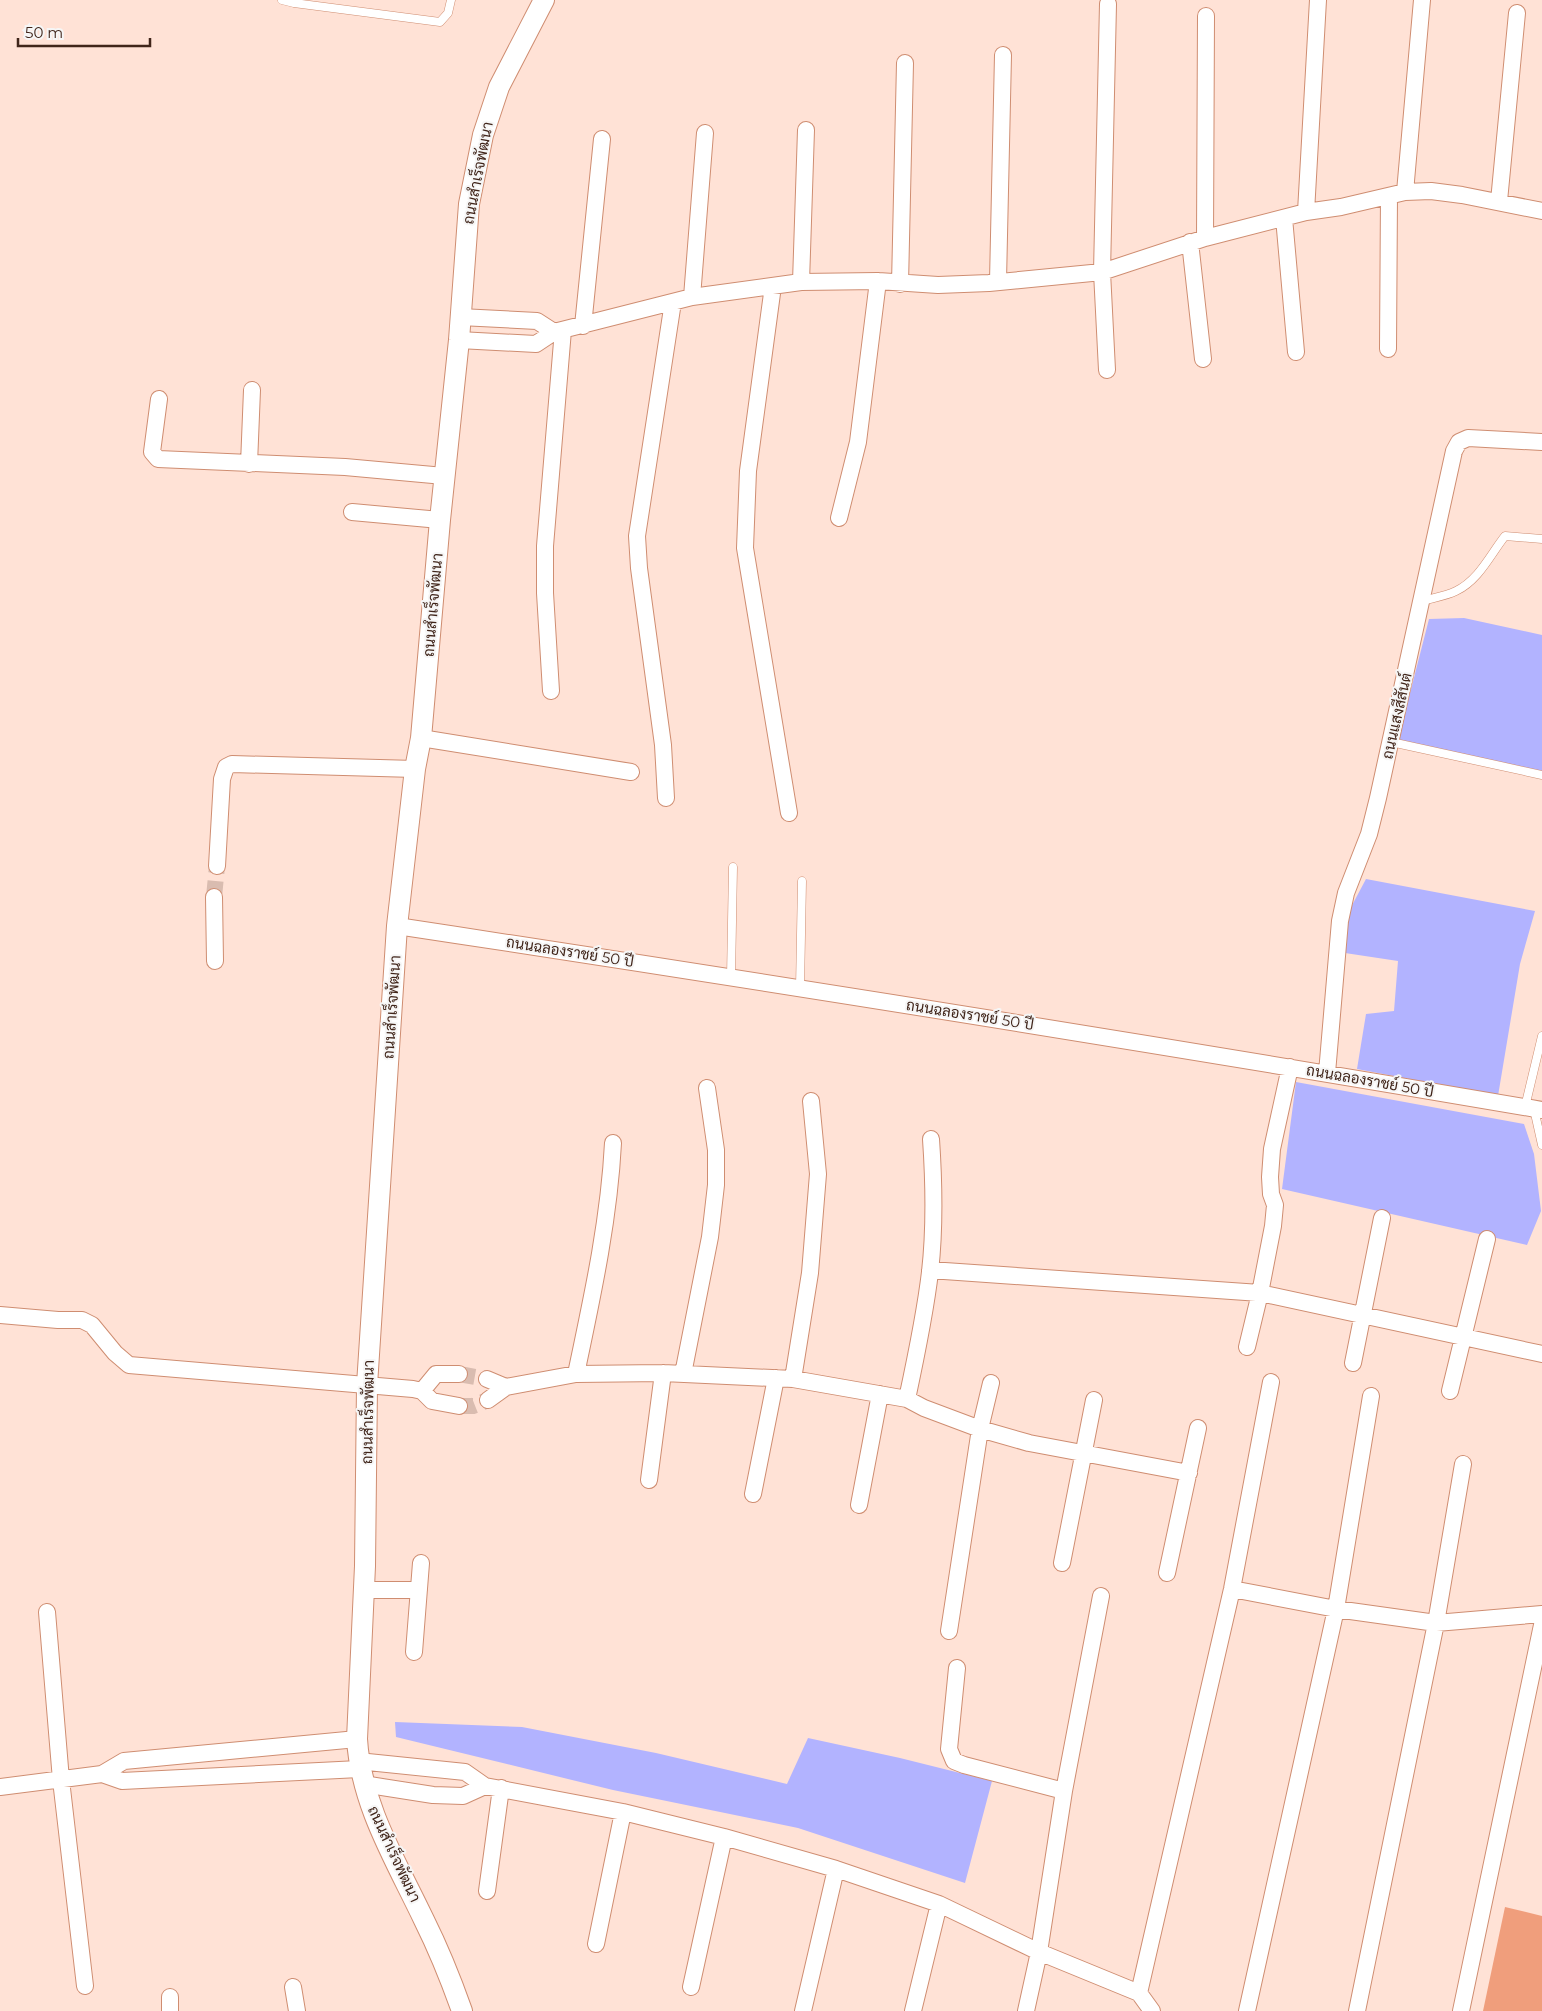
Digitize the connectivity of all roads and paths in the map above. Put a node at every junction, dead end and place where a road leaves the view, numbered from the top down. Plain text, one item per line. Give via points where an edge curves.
1 (282, 0) edge
2 (451, 0) edge
3 (544, 0) edge
4 (1318, 0) edge
5 (1422, 0) edge
6 (1108, 4) dead end
7 (1517, 13) dead end
8 (1206, 16) dead end
9 (1003, 55) dead end
10 (905, 63) dead end
11 (806, 130) dead end
12 (705, 133) dead end
13 (602, 139) dead end
14 (1397, 194) junction
15 (1499, 201) junction
16 (1542, 211) edge
17 (1306, 212) junction
18 (1284, 218) junction
19 (1198, 240) junction
20 (1102, 272) junction
21 (998, 281) junction
22 (801, 282) junction
23 (878, 282) junction
24 (900, 284) junction
25 (773, 286) junction
26 (692, 297) junction
27 (673, 302) junction
28 (460, 317) junction
29 (583, 326) junction
30 (558, 331) junction
31 (459, 340) junction
32 (1388, 349) dead end
33 (1296, 352) dead end
34 (1203, 359) dead end
35 (1107, 370) dead end
36 (252, 390) dead end
37 (159, 399) dead end
38 (1542, 442) edge
39 (249, 464) junction
40 (444, 476) junction
41 (352, 512) dead end
42 (839, 518) dead end
43 (440, 520) junction
44 (1542, 540) edge
45 (1422, 601) junction
46 (551, 691) dead end
47 (422, 738) junction
48 (1391, 742) junction
49 (415, 769) junction
50 (631, 772) dead end
51 (1542, 775) edge
52 (666, 798) dead end
53 (789, 813) dead end
54 (217, 866) tunnel mouth
55 (733, 867) dead end
56 (802, 881) dead end
57 (214, 897) tunnel mouth
58 (397, 926) junction
59 (215, 961) dead end
60 (731, 977) junction
61 (800, 988) junction
62 (1542, 1036) edge
63 (1290, 1067) junction
64 (1327, 1073) junction
65 (708, 1088) dead end
66 (810, 1102) dead end
67 (1533, 1109) edge
68 (931, 1139) dead end
69 (613, 1143) dead end
70 (1542, 1145) edge
71 (1382, 1218) dead end
72 (1487, 1239) dead end
73 (930, 1270) junction
74 (1260, 1293) junction
75 (0, 1315) edge
76 (1363, 1316) junction
77 (1464, 1338) junction
78 (1247, 1346) dead end
79 (1542, 1354) edge
80 (1353, 1364) dead end
81 (663, 1373) junction
82 (459, 1374) tunnel mouth
83 (576, 1374) junction
84 (683, 1374) junction
85 (487, 1379) tunnel mouth
86 (784, 1379) junction
87 (1271, 1382) dead end
88 (991, 1383) dead end
89 (375, 1386) junction
90 (506, 1387) junction
91 (417, 1390) junction
92 (1450, 1391) dead end
93 (880, 1394) junction
94 (1371, 1396) dead end
95 (907, 1399) junction
96 (488, 1400) tunnel mouth
97 (1094, 1400) dead end
98 (459, 1406) tunnel mouth
99 (1198, 1428) dead end
100 (980, 1429) junction
101 (1083, 1452) junction
102 (1462, 1464) dead end
103 (1189, 1472) junction
104 (650, 1480) dead end
105 (753, 1494) dead end
106 (859, 1505) dead end
107 (1062, 1563) dead end
108 (421, 1564) dead end
109 (1167, 1573) dead end
110 (1232, 1589) junction
111 (373, 1590) junction
112 (419, 1590) junction
113 (1101, 1596) dead end
114 (1336, 1609) junction
115 (47, 1612) dead end
116 (1542, 1614) edge
117 (1436, 1623) junction
118 (1542, 1625) edge
119 (949, 1631) dead end
120 (414, 1652) dead end
121 (957, 1668) dead end
122 (357, 1739) junction
123 (202, 1754) junction
124 (360, 1771) junction
125 (102, 1774) junction
126 (202, 1777) junction
127 (61, 1780) junction
128 (485, 1786) junction
129 (0, 1787) edge
130 (501, 1788) junction
131 (1064, 1791) junction
132 (623, 1812) junction
133 (724, 1837) junction
134 (836, 1869) junction
135 (487, 1891) dead end
136 (939, 1904) junction
137 (596, 1944) dead end
138 (1039, 1952) junction
139 (85, 1986) dead end
140 (691, 1986) dead end
141 (293, 1987) dead end
142 (1139, 1993) junction
143 (297, 2011) edge
144 (462, 2011) edge
145 (804, 2011) edge
146 (913, 2011) edge
147 (1026, 2011) edge
148 (1152, 2011) edge
149 (1247, 2011) edge
150 (1356, 2011) edge
151 (1461, 2011) edge

1 - 2 lane via 440,22 448,13
3 - 28 street, ถนนสำเร็จพัฒนา via 499,87 483,135 469,204
4 - 17 street
5 - 14 street
6 - 20 street
7 - 15 street
8 - 19 street
9 - 21 street
10 - 24 street
11 - 22 street
12 - 26 street
13 - 29 street
14 - 15 street via 1431,191
14 - 17 street
14 - 32 street
15 - 16 street
17 - 18 street
18 - 19 street
18 - 33 street
19 - 20 street
19 - 34 street
20 - 21 street
20 - 35 street
21 - 24 street
22 - 23 street
22 - 25 street
23 - 24 street
23 - 42 street via 858,442
25 - 26 street
25 - 53 street via 748,470 745,548
26 - 27 street
27 - 29 street
27 - 52 street via 638,536 639,568 663,745
28 - 30 street via 537,322
28 - 31 street, ถนนสำเร็จพัฒนา
29 - 30 street
30 - 31 street via 536,344
30 - 46 street via 545,546
31 - 40 street, ถนนสำเร็จพัฒนา
36 - 39 street
37 - 39 street via 152,452 158,459
38 - 45 street, ถนนแสงสีสันต์ via 1468,438 1459,442 1450,465
39 - 40 street via 345,467
40 - 43 street, ถนนสำเร็จพัฒนา
41 - 43 street
43 - 47 street, ถนนสำเร็จพัฒนา
44 - 45 lane via 1505,536 1467,584 1455,592
45 - 48 street, ถนนแสงสีสันต์
47 - 49 street, ถนนสำเร็จพัฒนา
47 - 50 street
48 - 51 lane
48 - 64 street, ถนนแสงสีสันต์ via 1369,834 1346,893 1340,921
49 - 54 street via 232,764 226,767 222,779
49 - 58 street, ถนนสำเร็จพัฒนา
55 - 60 lane
56 - 61 lane
57 - 59 street
58 - 60 street, ถนนฉลองราชย์ 50 ปี
58 - 89 street, ถนนสำเร็จพัฒนา
60 - 61 street, ถนนฉลองราชย์ 50 ปี
61 - 63 street, ถนนฉลองราชย์ 50 ปี
62 - 67 lane
63 - 64 street, ถนนฉลองราชย์ 50 ปี
63 - 74 street via 1272,1149 1270,1177 1275,1204
64 - 67 street, ถนนฉลองราชย์ 50 ปี
65 - 84 street via 716,1150 716,1185 710,1236
66 - 86 street via 818,1174 810,1273
67 - 70 lane
68 - 73 street via 934,1180
69 - 83 street via 606,1219
71 - 76 street
72 - 77 street
73 - 74 street
73 - 95 street via 923,1324
74 - 76 street
74 - 78 street
75 - 89 street via 82,1320 92,1325 115,1353 129,1364
76 - 77 street
76 - 80 street
77 - 79 street
77 - 92 street
81 - 83 street
81 - 84 street
81 - 104 street
82 - 91 street via 436,1374
83 - 90 street
84 - 86 street
85 - 90 street
86 - 93 street
86 - 105 street
87 - 110 street
88 - 100 street
89 - 91 street
89 - 111 street, ถนนสำเร็จพัฒนา
90 - 96 street
91 - 98 street via 432,1401
93 - 95 street
93 - 106 street
94 - 114 street
95 - 100 street
97 - 101 street
99 - 103 street
100 - 101 street via 1029,1443
100 - 119 street
101 - 103 street
101 - 107 street
102 - 117 street
103 - 109 street
108 - 112 street
110 - 114 street
110 - 142 street
111 - 112 street
111 - 122 street, ถนนสำเร็จพัฒนา
112 - 120 street
113 - 131 street
114 - 117 street
114 - 149 street
115 - 127 street
116 - 117 street
117 - 150 street
118 - 151 street
121 - 131 street via 949,1749 954,1761
122 - 123 street
122 - 124 street, ถนนสำเร็จพัฒนา
123 - 125 street via 124,1761
123 - 126 street
124 - 126 street
124 - 128 street via 465,1772
124 - 128 street via 434,1795 463,1796
124 - 144 street, ถนนสำเร็จพัฒนา via 379,1828 448,1969
125 - 126 street via 122,1781
125 - 127 street
127 - 129 street
127 - 139 street
128 - 130 street
130 - 132 street
130 - 135 street
131 - 138 street
132 - 133 street
132 - 137 street
133 - 134 street
133 - 140 street
134 - 136 street
134 - 145 street
136 - 138 street
136 - 146 street
138 - 142 street
138 - 147 street
141 - 143 street
142 - 148 street

